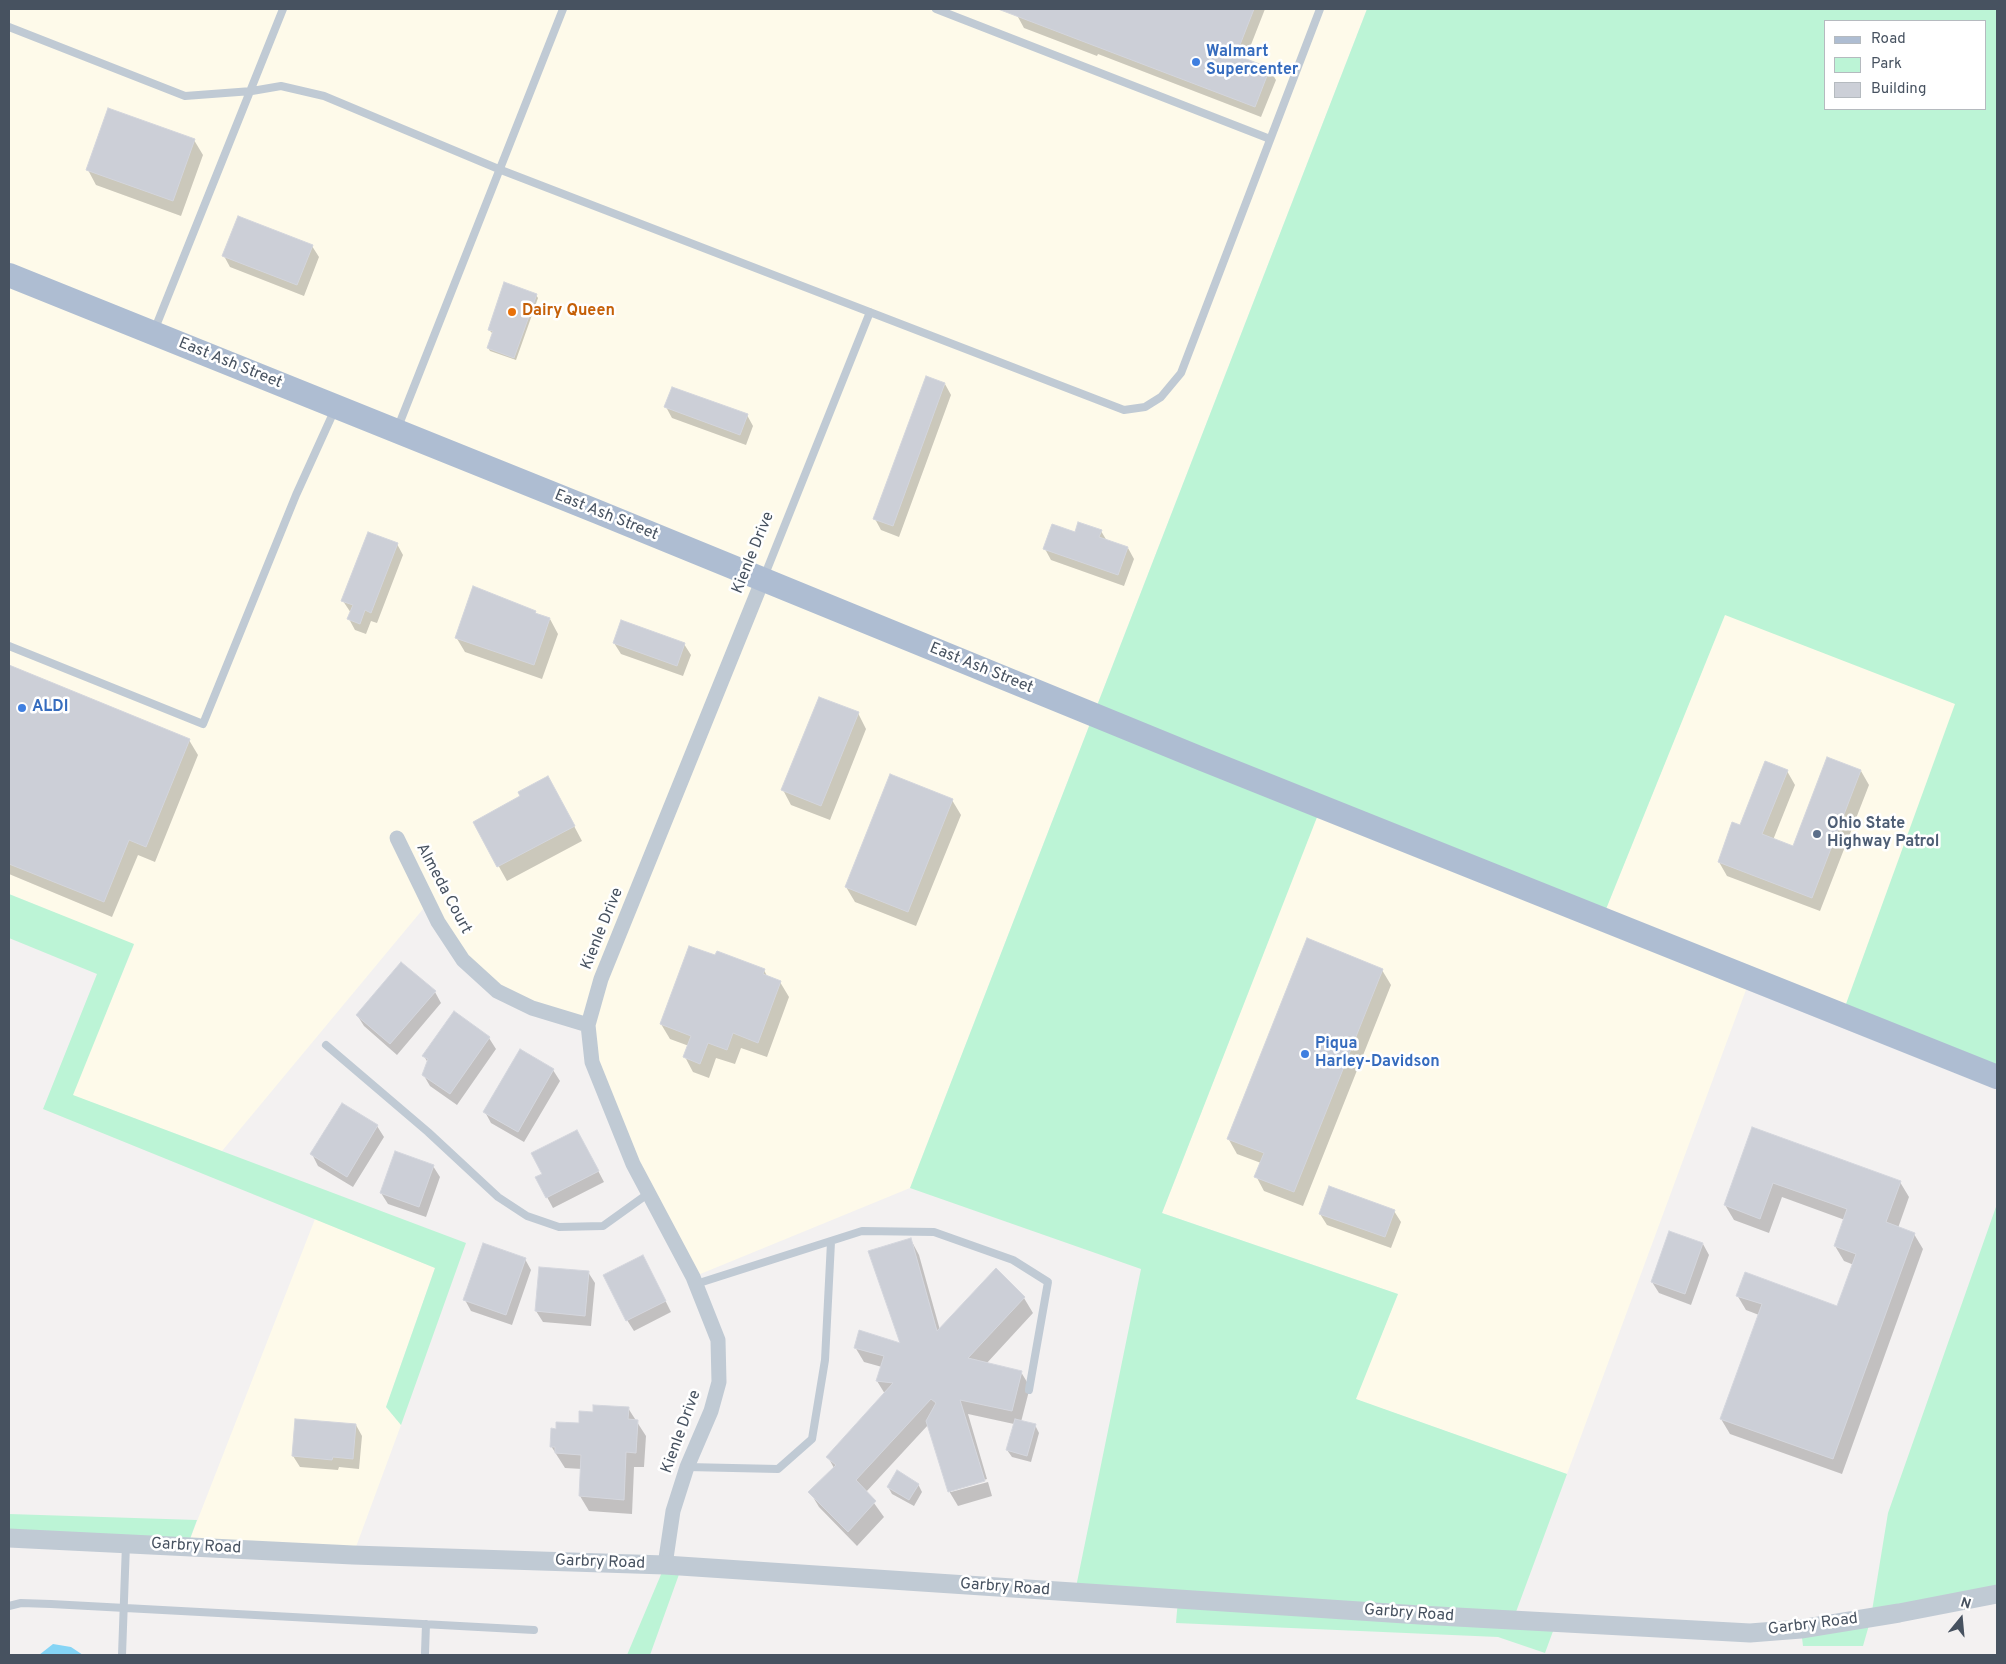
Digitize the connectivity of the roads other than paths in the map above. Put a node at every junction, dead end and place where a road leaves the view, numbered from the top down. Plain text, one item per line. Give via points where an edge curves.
1 (283, 9) edge
2 (563, 9) edge
3 (936, 9) edge
4 (1320, 9) edge
5 (9, 27) edge
6 (252, 91) junction
7 (1270, 139) junction
8 (501, 170) junction
9 (9, 275) edge
10 (870, 312) junction
11 (153, 333) junction
12 (337, 407) junction
13 (396, 432) junction
14 (763, 579) junction
15 (9, 646) edge
16 (397, 838) dead end
17 (588, 1025) junction
18 (326, 1045) dead end
19 (1997, 1077) edge
20 (650, 1193) junction
21 (831, 1242) junction
22 (696, 1284) junction
23 (1029, 1390) dead end
24 (687, 1467) junction
25 (9, 1538) edge
26 (126, 1544) junction
27 (664, 1565) junction
28 (1997, 1594) edge
29 (9, 1606) edge
30 (124, 1608) junction
31 (426, 1624) junction
32 (534, 1630) dead end
33 (122, 1655) edge
34 (424, 1655) edge

1 - 6 lane
2 - 8 lane
3 - 7 lane
4 - 7 lane
5 - 6 lane via 186,96
6 - 8 lane via 281,86 324,96
6 - 11 lane
7 - 10 lane via 1181,373 1161,397 1145,407 1124,410
8 - 10 lane
8 - 13 lane
9 - 11 main road, East Ash Street
10 - 14 lane, Kienle Drive
11 - 12 main road, East Ash Street
12 - 13 main road, East Ash Street
12 - 15 lane via 296,495 203,724
13 - 14 main road, East Ash Street
14 - 17 street, Kienle Drive via 601,980
14 - 19 main road, East Ash Street via 1202,759
16 - 17 street, Almeda Court via 438,922 463,960 497,991 532,1008
17 - 20 street, Kienle Drive via 592,1062 632,1164
18 - 20 lane via 428,1132 498,1198 527,1216 558,1227 603,1226
20 - 22 street, Kienle Drive
21 - 22 lane
21 - 23 lane via 862,1231 934,1232 1013,1260 1048,1282
21 - 24 lane via 825,1360 812,1439 778,1469
22 - 24 street, Kienle Drive via 718,1340 719,1382 711,1411
24 - 27 street, Kienle Drive via 673,1511
25 - 26 street, Garbry Road
26 - 27 street, Garbry Road
26 - 30 lane
27 - 28 street, Garbry Road via 1420,1615 1750,1633 1800,1629
29 - 30 lane via 21,1603
30 - 31 lane
30 - 33 lane
31 - 32 lane
31 - 34 lane

